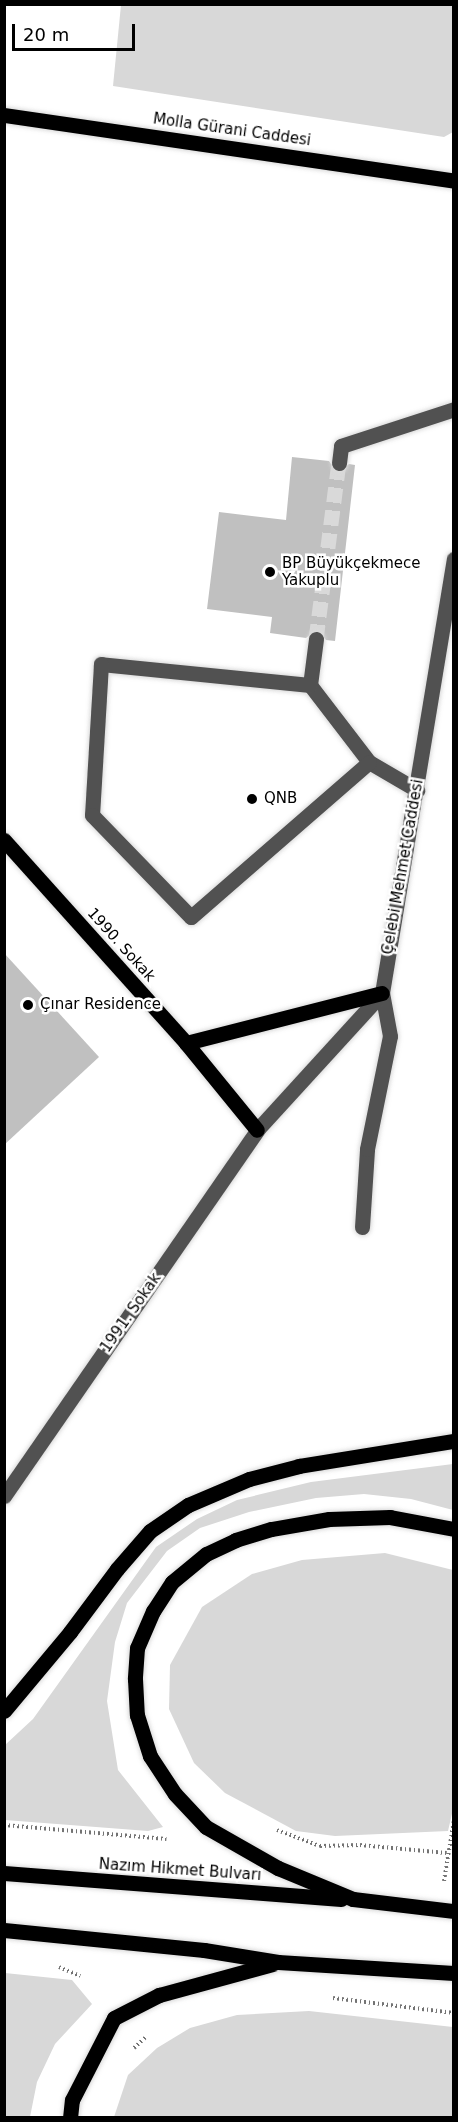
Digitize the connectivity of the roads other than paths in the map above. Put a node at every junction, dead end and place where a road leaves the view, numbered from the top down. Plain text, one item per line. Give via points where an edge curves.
1 (4, 116) edge
2 (453, 181) edge
3 (453, 409) edge
4 (339, 463) tunnel mouth
5 (453, 559) edge
6 (316, 639) tunnel mouth
7 (310, 685) junction
8 (369, 762) junction
9 (417, 790) junction
10 (4, 840) edge
11 (382, 993) junction
12 (186, 1043) junction
13 (257, 1130) junction
14 (362, 1227) dead end
15 (453, 1441) edge
16 (4, 1496) edge
17 (453, 1529) edge
18 (4, 1711) edge
19 (4, 1873) edge
20 (353, 1899) junction
21 (453, 1911) edge
22 (4, 1930) edge
23 (278, 1962) junction
24 (453, 1973) edge
25 (69, 2118) edge

1 - 2 main road, Molla Gürani Caddesi
3 - 4 street via 341,446
5 - 9 street, Çelebi Mehmet Caddesi
6 - 7 street
7 - 8 street
7 - 8 street via 101,664 92,815 191,917
8 - 9 street
9 - 11 street, Çelebi Mehmet Caddesi
10 - 12 main road, 1990. Sokak
11 - 12 main road
11 - 13 street
11 - 14 street via 390,1036 367,1149
12 - 13 main road, 1990. Sokak
13 - 16 street, 1991. Sokak
15 - 18 main road via 299,1466 249,1479 188,1505 150,1531 123,1561
17 - 20 main road via 390,1517 329,1520 271,1529 236,1540 206,1554 172,1582 153,1611 137,1648 137,1714 150,1756 175,1794 206,1827 236,1847
19 - 20 main road, Nazım Hikmet Bulvarı
20 - 21 main road
22 - 23 main road via 204,1950
23 - 24 main road
23 - 25 main road via 159,1995 114,2018 72,2100

